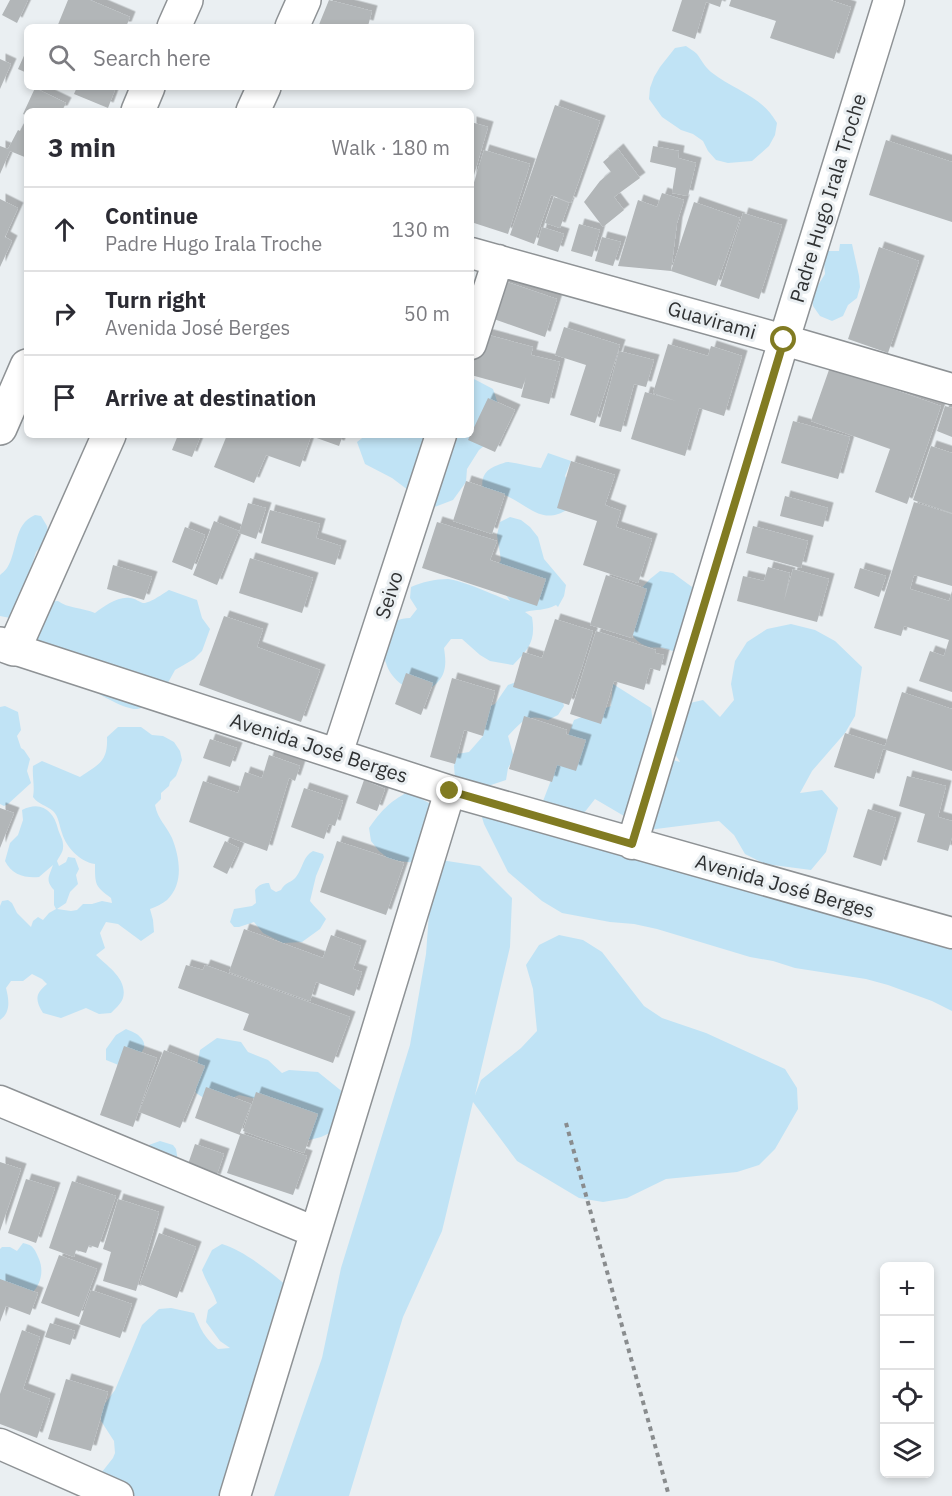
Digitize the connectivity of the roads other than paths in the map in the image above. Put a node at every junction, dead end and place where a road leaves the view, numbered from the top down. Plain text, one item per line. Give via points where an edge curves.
1 (304, 0) edge
2 (889, 0) edge
3 (293, 24) edge
4 (147, 90) edge
5 (263, 90) edge
6 (139, 108) edge
7 (255, 108) edge
8 (485, 256) edge
9 (474, 325) edge
10 (784, 340) junction
11 (24, 373) edge
12 (952, 390) edge
13 (0, 428) edge
14 (108, 438) edge
15 (440, 438) edge
16 (7, 646) edge
17 (337, 754) junction
18 (450, 791) junction
19 (632, 844) junction
20 (952, 933) edge
21 (0, 1101) edge
22 (315, 1232) junction
23 (0, 1444) edge
24 (118, 1496) edge
25 (235, 1496) edge

1 - 3 main road
2 - 10 street, Padre Hugo Irala Troche
4 - 6 main road
5 - 7 main road
8 - 9 street
8 - 10 street, Guavirami
10 - 12 street, Guavirami
10 - 19 street, Padre Hugo Irala Troche
11 - 13 main road
14 - 16 main road
15 - 17 street, Seivo
16 - 17 street, Avenida José Berges
17 - 18 street, Avenida José Berges
18 - 19 street, Avenida José Berges
18 - 22 street
19 - 20 street, Avenida José Berges
21 - 22 street
22 - 25 street
23 - 24 street

